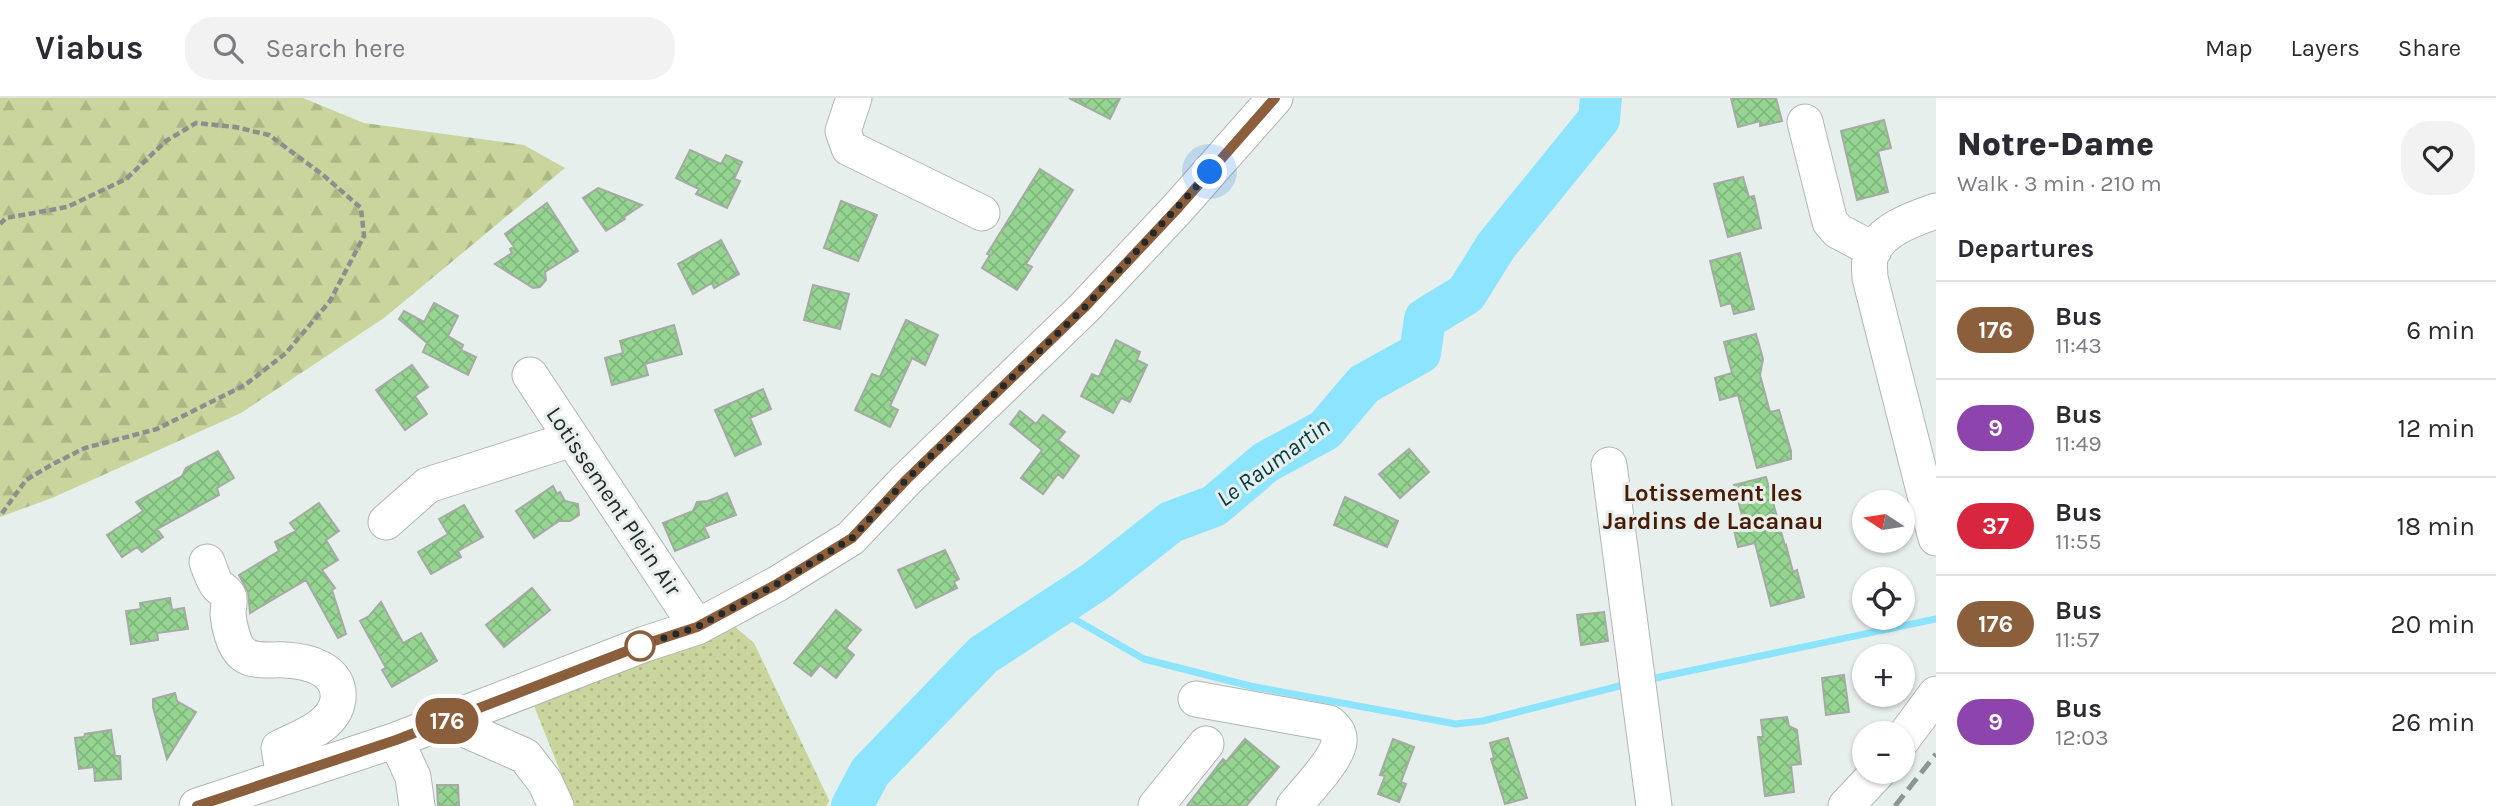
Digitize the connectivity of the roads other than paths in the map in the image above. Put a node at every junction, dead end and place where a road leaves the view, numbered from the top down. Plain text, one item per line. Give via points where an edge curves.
1 (854, 98) edge
2 (1275, 98) edge
3 (1805, 122) dead end
4 (1936, 211) edge
5 (982, 213) dead end
6 (1874, 250) junction
7 (530, 375) dead end
8 (572, 439) junction
9 (1609, 465) dead end
10 (386, 522) dead end
11 (1936, 538) edge
12 (207, 562) dead end
13 (697, 627) junction
14 (1936, 694) edge
15 (1196, 699) dead end
16 (446, 721) junction
17 (1915, 722) edge
18 (396, 740) junction
19 (1206, 744) dead end
20 (284, 777) junction
21 (1867, 784) edge
22 (205, 805) edge
23 (417, 806) edge
24 (556, 806) edge
25 (1156, 806) edge
26 (1294, 806) edge
27 (1654, 806) edge
28 (1846, 806) edge

1 - 5 street via 843,131 849,148
2 - 13 street via 1084,308 852,538
3 - 6 street via 1830,222
4 - 6 street via 1897,228
6 - 11 street via 1870,278
7 - 8 street, Lotissement Plein Air
8 - 10 street via 428,485
8 - 13 street, Lotissement Plein Air
9 - 27 street
12 - 20 street via 229,598 231,630 242,654 320,667 339,688 337,709 323,725 279,748
13 - 16 street
14 - 17 street
15 - 26 street via 1329,723 1337,730 1339,741 1333,756
16 - 18 street
16 - 24 street via 525,755
18 - 20 street
18 - 23 street via 413,777
19 - 25 street
20 - 22 street
21 - 28 street

